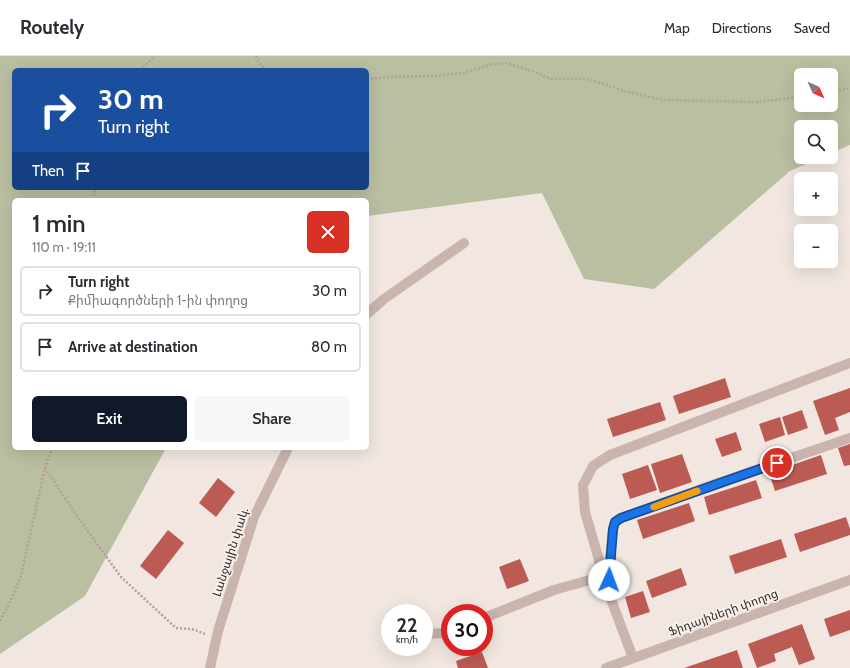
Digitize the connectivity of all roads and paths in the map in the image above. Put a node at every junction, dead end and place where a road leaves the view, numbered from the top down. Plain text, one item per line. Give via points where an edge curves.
1 (155, 56) edge
2 (256, 56) edge
3 (142, 68) edge
4 (265, 68) edge
5 (369, 79) edge
6 (850, 88) edge
7 (838, 91) edge
8 (794, 98) edge
9 (464, 242) dead end
10 (369, 312) edge
11 (850, 364) edge
12 (850, 438) edge
13 (51, 450) edge
14 (287, 450) edge
15 (45, 468) junction
16 (604, 576) junction
17 (850, 580) edge
18 (609, 594) junction
19 (493, 614) edge
20 (0, 621) edge
21 (216, 640) junction
22 (633, 658) junction
23 (210, 668) edge
24 (606, 668) edge

1 - 3 path
2 - 4 path
5 - 8 path via 464,74 489,65 506,63 551,79 589,79 624,91 664,100 757,102
6 - 7 path
9 - 10 street
11 - 16 street via 610,455 593,466 583,485 585,512
12 - 18 street via 621,518 615,522 613,529
13 - 15 path
14 - 21 street, Լանջային փակ. via 254,517
15 - 20 path via 21,576
15 - 21 path via 121,577 176,628 192,629
16 - 18 street
16 - 19 street via 554,590
17 - 22 street, Ֆիդայիների փողոց
18 - 22 street
21 - 23 street, Լանջային փակ.
22 - 24 street, Ֆիդայիների փողոց

